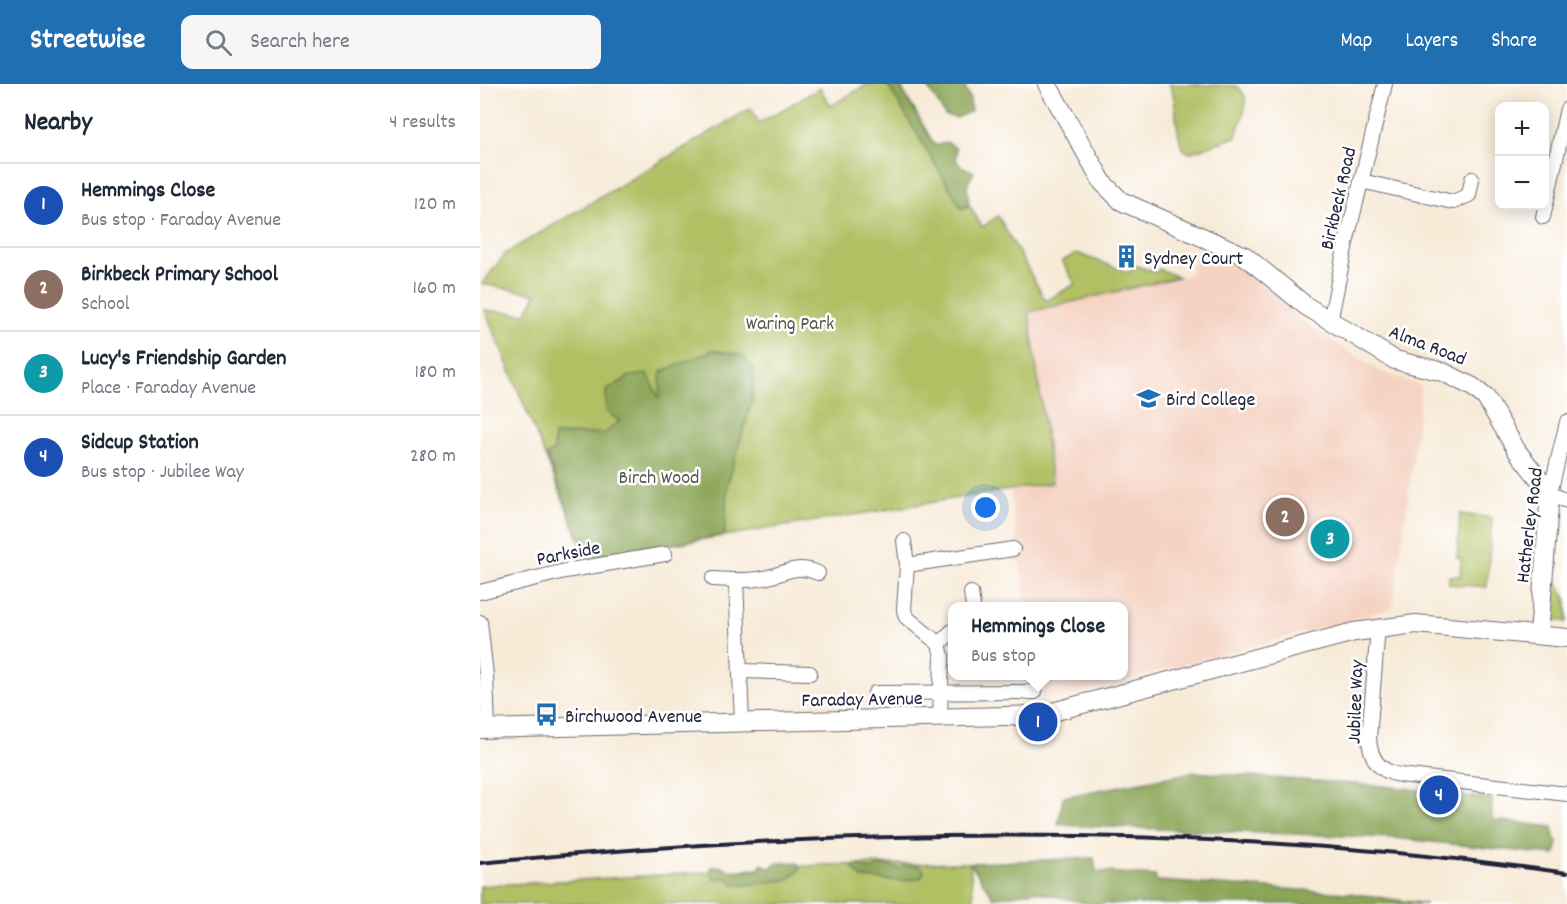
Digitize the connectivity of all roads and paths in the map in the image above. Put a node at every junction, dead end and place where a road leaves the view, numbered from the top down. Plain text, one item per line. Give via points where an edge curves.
1 (1047, 84) edge
2 (1384, 84) edge
3 (1567, 110) edge
4 (1563, 146) edge
5 (1472, 179) dead end
6 (1361, 181) junction
7 (1544, 216) dead end
8 (1330, 322) junction
9 (1567, 422) edge
10 (1550, 492) junction
11 (1567, 501) edge
12 (904, 541) dead end
13 (1013, 549) dead end
14 (665, 554) dead end
15 (907, 565) junction
16 (818, 573) dead end
17 (713, 579) dead end
18 (736, 581) junction
19 (480, 592) edge
20 (480, 622) edge
21 (1378, 627) junction
22 (948, 635) edge
23 (1539, 635) junction
24 (1567, 638) edge
25 (939, 644) junction
26 (741, 671) junction
27 (810, 672) dead end
28 (1035, 692) dead end
29 (876, 693) dead end
30 (940, 693) junction
31 (940, 719) junction
32 (742, 722) junction
33 (484, 729) edge
34 (1567, 794) edge

1 - 8 street, Alma Road via 1103,183 1121,201 1245,256 1285,291
2 - 6 street, Birkbeck Road
3 - 4 street
4 - 7 street
5 - 6 street via 1469,195 1453,202
6 - 8 street, Birkbeck Road
8 - 10 street, Alma Road via 1395,360 1443,372 1473,387 1486,398 1517,451
9 - 10 street, Hatherley Road
10 - 11 street, Alma Road
10 - 23 street, Hatherley Road
12 - 15 street
13 - 15 street
14 - 19 street, Parkside via 565,571
15 - 25 street via 906,617
16 - 18 street via 794,568 767,578
17 - 18 street
18 - 26 street
20 - 33 street via 486,675
21 - 23 street, Faraday Avenue via 1416,624
21 - 31 street, Faraday Avenue via 1054,713
21 - 34 street, Jubilee Way via 1369,738 1373,758 1381,768 1390,774 1410,777
22 - 25 street
23 - 24 street, Faraday Avenue
25 - 30 street
26 - 27 street
26 - 32 street
28 - 30 street
29 - 30 street
30 - 31 street
31 - 32 street, Faraday Avenue
32 - 33 street, Faraday Avenue

